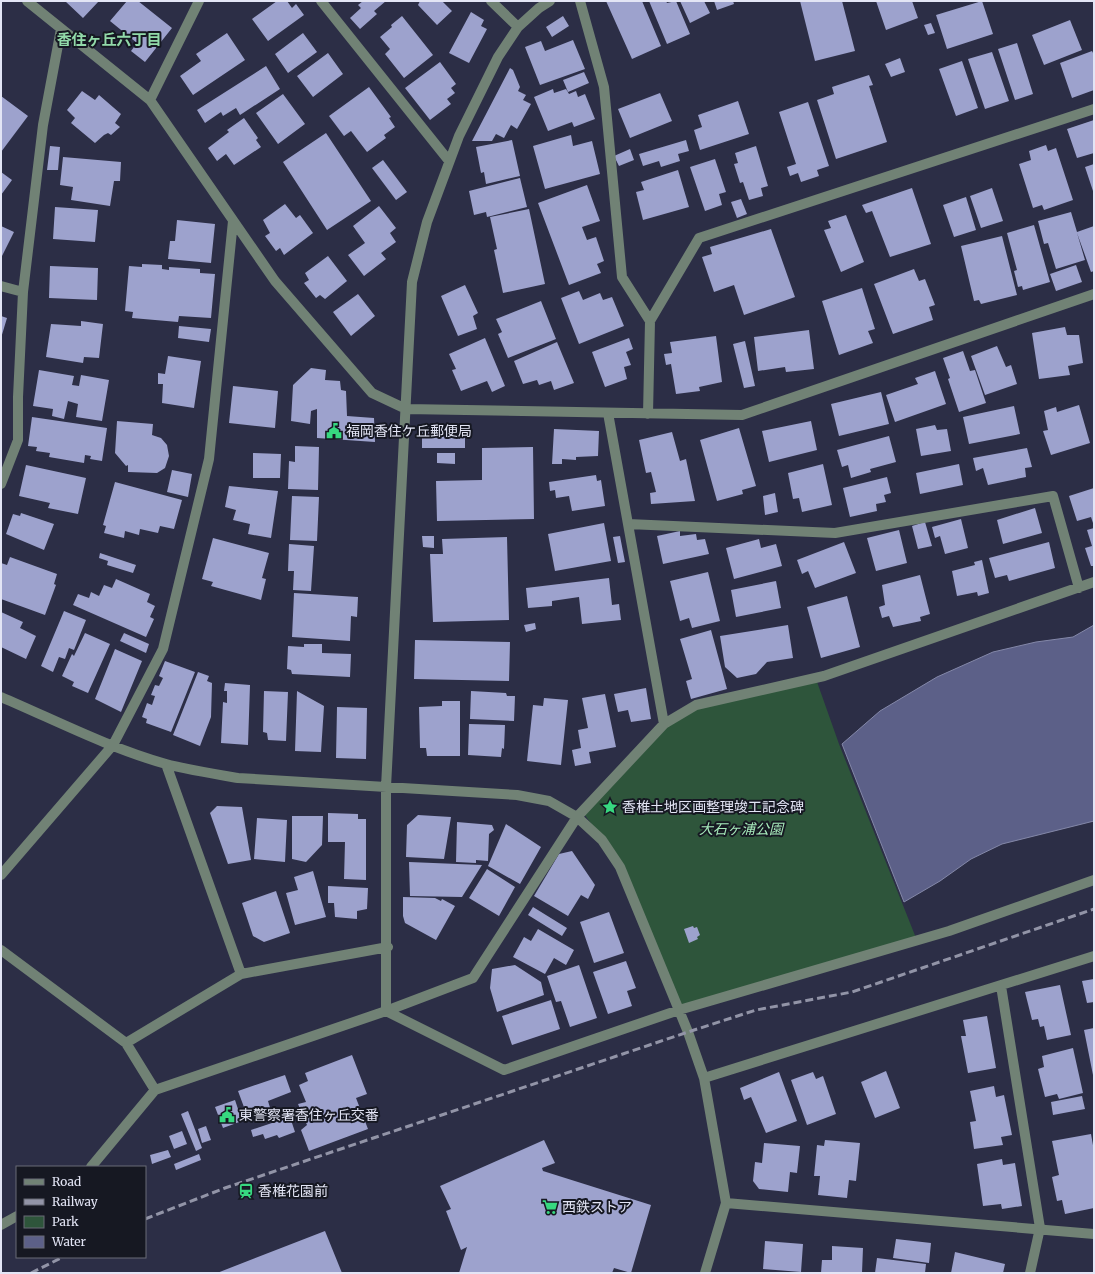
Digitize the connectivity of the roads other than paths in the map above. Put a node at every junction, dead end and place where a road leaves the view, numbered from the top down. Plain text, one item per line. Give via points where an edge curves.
1 (26, 1) edge
2 (199, 1) edge
3 (321, 1) edge
4 (491, 1) edge
5 (550, 1) edge
6 (580, 1) edge
7 (518, 27) junction
8 (61, 29) junction
9 (150, 100) junction
10 (1094, 110) edge
11 (450, 160) junction
12 (233, 221) junction
13 (1, 286) edge
14 (23, 292) junction
15 (1094, 294) edge
16 (650, 321) junction
17 (406, 409) junction
18 (608, 413) junction
19 (648, 414) junction
20 (1, 484) edge
21 (628, 524) junction
22 (1094, 582) edge
23 (1079, 588) junction
24 (1, 697) edge
25 (664, 724) junction
26 (113, 745) junction
27 (166, 764) junction
28 (386, 787) junction
29 (577, 816) junction
30 (1, 875) edge
31 (1094, 880) edge
32 (388, 947) junction
33 (1, 950) edge
34 (1094, 956) edge
35 (241, 974) junction
36 (1001, 986) junction
37 (386, 1010) junction
38 (679, 1010) junction
39 (126, 1043) junction
40 (704, 1078) junction
41 (155, 1090) junction
42 (92, 1166) edge
43 (726, 1203) junction
44 (16, 1217) edge
45 (1, 1225) edge
46 (1040, 1228) junction
47 (1094, 1234) edge
48 (706, 1273) edge
49 (1030, 1273) edge

1 - 8 street
2 - 9 street
3 - 11 street
4 - 7 street
5 - 7 street
6 - 16 street via 604,86 622,277
7 - 11 street via 498,57
8 - 9 street
8 - 14 street via 43,125
9 - 12 street
10 - 16 street via 699,238
11 - 17 street via 427,222 412,282
12 - 17 street via 275,281 372,393
12 - 26 street via 209,459 163,649
13 - 14 street
14 - 20 street via 18,440
15 - 19 street via 742,415
16 - 19 street
17 - 18 street
17 - 28 street
18 - 19 street
18 - 21 street
21 - 23 street via 835,532 1054,496
21 - 25 street
22 - 23 street
23 - 25 street via 824,676 696,705
24 - 26 street
25 - 29 street
26 - 27 street
26 - 30 street
27 - 28 street via 238,778
27 - 35 street
28 - 29 street via 517,795 549,801
28 - 32 street
29 - 37 street via 473,978
29 - 38 street via 602,840 620,867
31 - 38 street via 949,931
32 - 35 street
32 - 37 street
33 - 39 street
34 - 36 street
35 - 39 street
36 - 40 street
36 - 46 street
37 - 38 street via 504,1070
37 - 41 street
38 - 40 street
39 - 41 street
40 - 43 street
41 - 42 street
43 - 46 street
43 - 48 street
44 - 45 street
46 - 47 street
46 - 49 street

